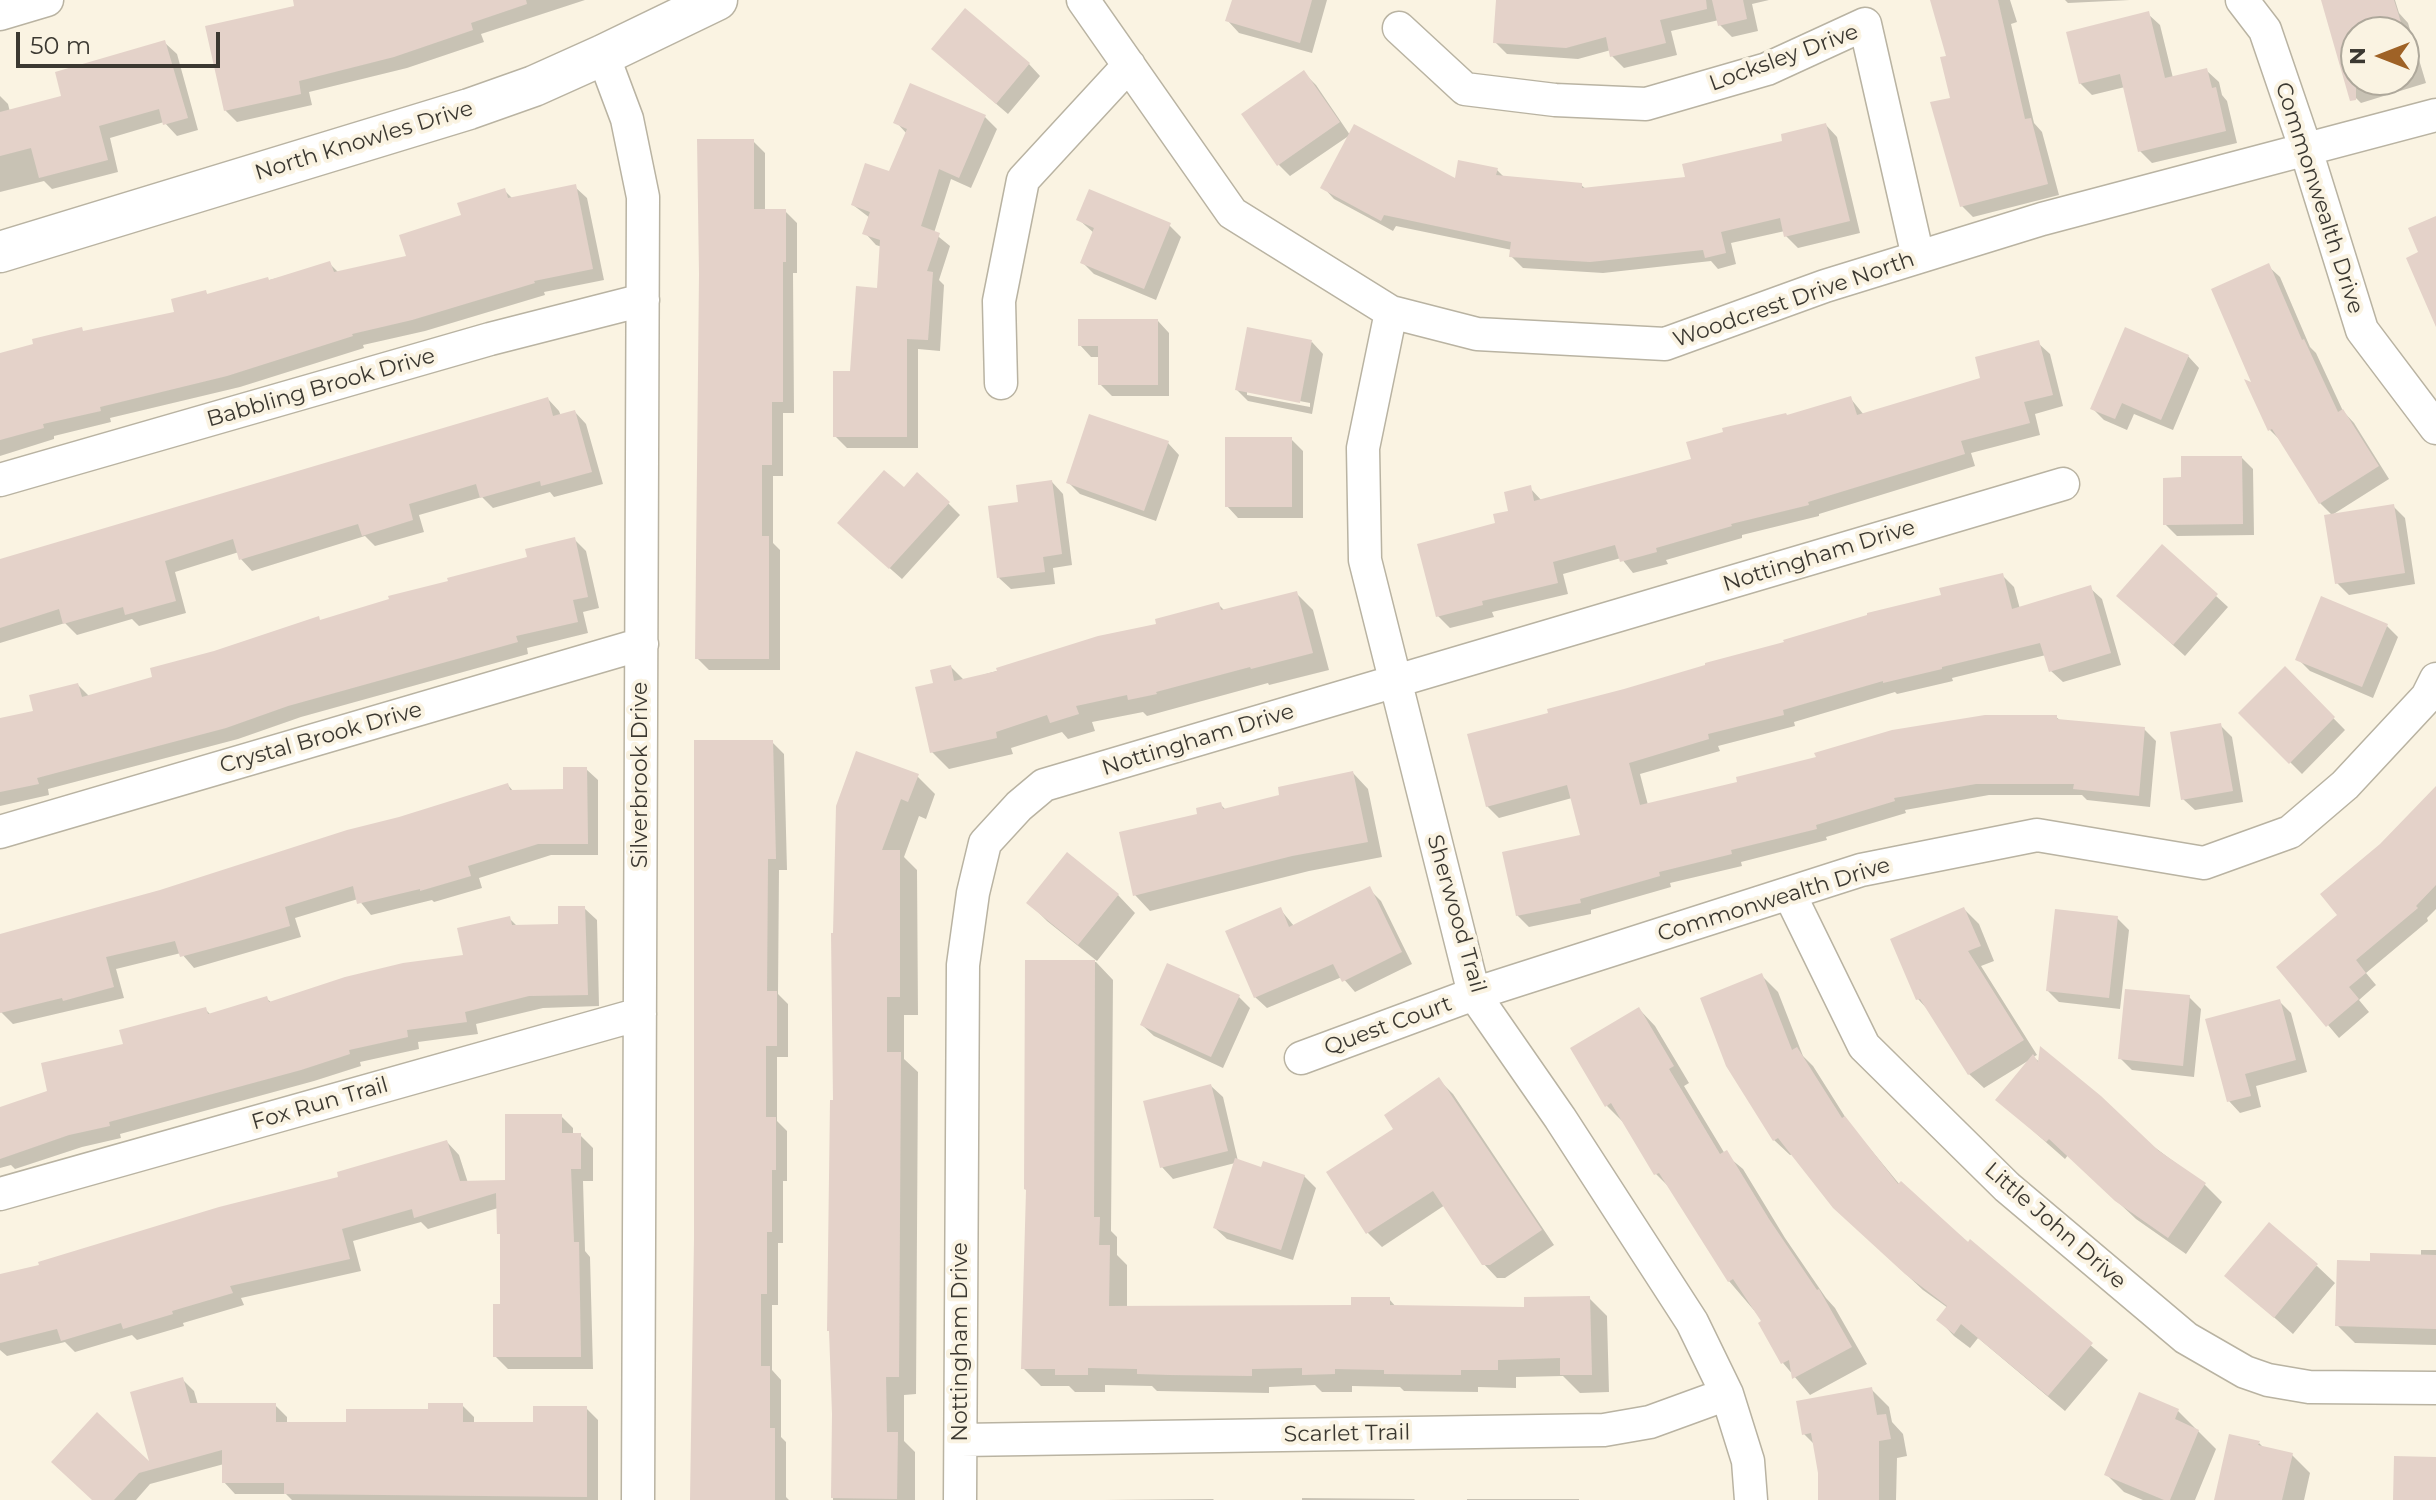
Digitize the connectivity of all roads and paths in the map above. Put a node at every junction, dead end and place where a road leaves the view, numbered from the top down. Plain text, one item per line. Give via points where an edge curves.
1 (47, 0) edge
2 (717, 0) edge
3 (1083, 0) edge
4 (2242, 0) edge
5 (0, 14) edge
6 (1399, 28) dead end
7 (603, 55) junction
8 (1129, 65) junction
9 (2436, 115) edge
10 (2306, 150) junction
11 (0, 252) edge
12 (1918, 257) junction
13 (643, 300) junction
14 (1391, 312) junction
15 (1001, 383) dead end
16 (2436, 428) edge
17 (0, 480) edge
18 (2063, 484) dead end
19 (642, 644) junction
20 (2436, 679) edge
21 (1395, 682) junction
22 (0, 832) edge
23 (1789, 893) junction
24 (1474, 994) junction
25 (640, 1014) junction
26 (1301, 1058) dead end
27 (0, 1194) edge
28 (2436, 1388) edge
29 (1727, 1394) junction
30 (961, 1440) junction
31 (638, 1500) edge
32 (960, 1500) edge
33 (1751, 1500) edge

1 - 5 street
2 - 7 street, North Knowles Drive
3 - 8 street, Woodcrest Drive North
4 - 10 street, Commonwealth Drive via 2265,30
6 - 12 street, Locksley Drive via 1465,89 1646,104 1767,69 1865,24
7 - 11 street, North Knowles Drive via 469,109
7 - 13 street, Silverbrook Drive via 627,119 643,197
8 - 14 street, Woodcrest Drive North via 1232,213
8 - 15 street via 1023,180 999,301
9 - 10 street, Woodcrest Drive North
10 - 12 street, Woodcrest Drive North
10 - 16 street, Commonwealth Drive via 2362,330
12 - 14 street, Woodcrest Drive North via 1665,344 1477,334
13 - 17 street, Babbling Brook Drive
13 - 19 street, Silverbrook Drive
14 - 21 street, Sherwood Trail via 1363,448 1365,560
18 - 21 street, Nottingham Drive
19 - 22 street, Crystal Brook Drive
19 - 25 street, Silverbrook Drive
20 - 23 street, Commonwealth Drive via 2427,697 2345,785 2290,832 2204,863 2037,835 1861,870
21 - 24 street, Sherwood Trail
21 - 30 street, Nottingham Drive via 1044,785 985,843 963,965
23 - 24 street, Commonwealth Drive
23 - 28 street, Little John Drive via 1864,1046 2007,1187 2186,1338 2268,1380 2309,1387
24 - 26 street, Quest Court
24 - 29 street, Sherwood Trail via 1692,1322
25 - 27 street, Fox Run Trail
25 - 31 street, Silverbrook Drive
29 - 30 street, Scarlet Trail via 1650,1422 1604,1430
29 - 33 street, Sherwood Trail via 1748,1461
30 - 32 street, Nottingham Drive

